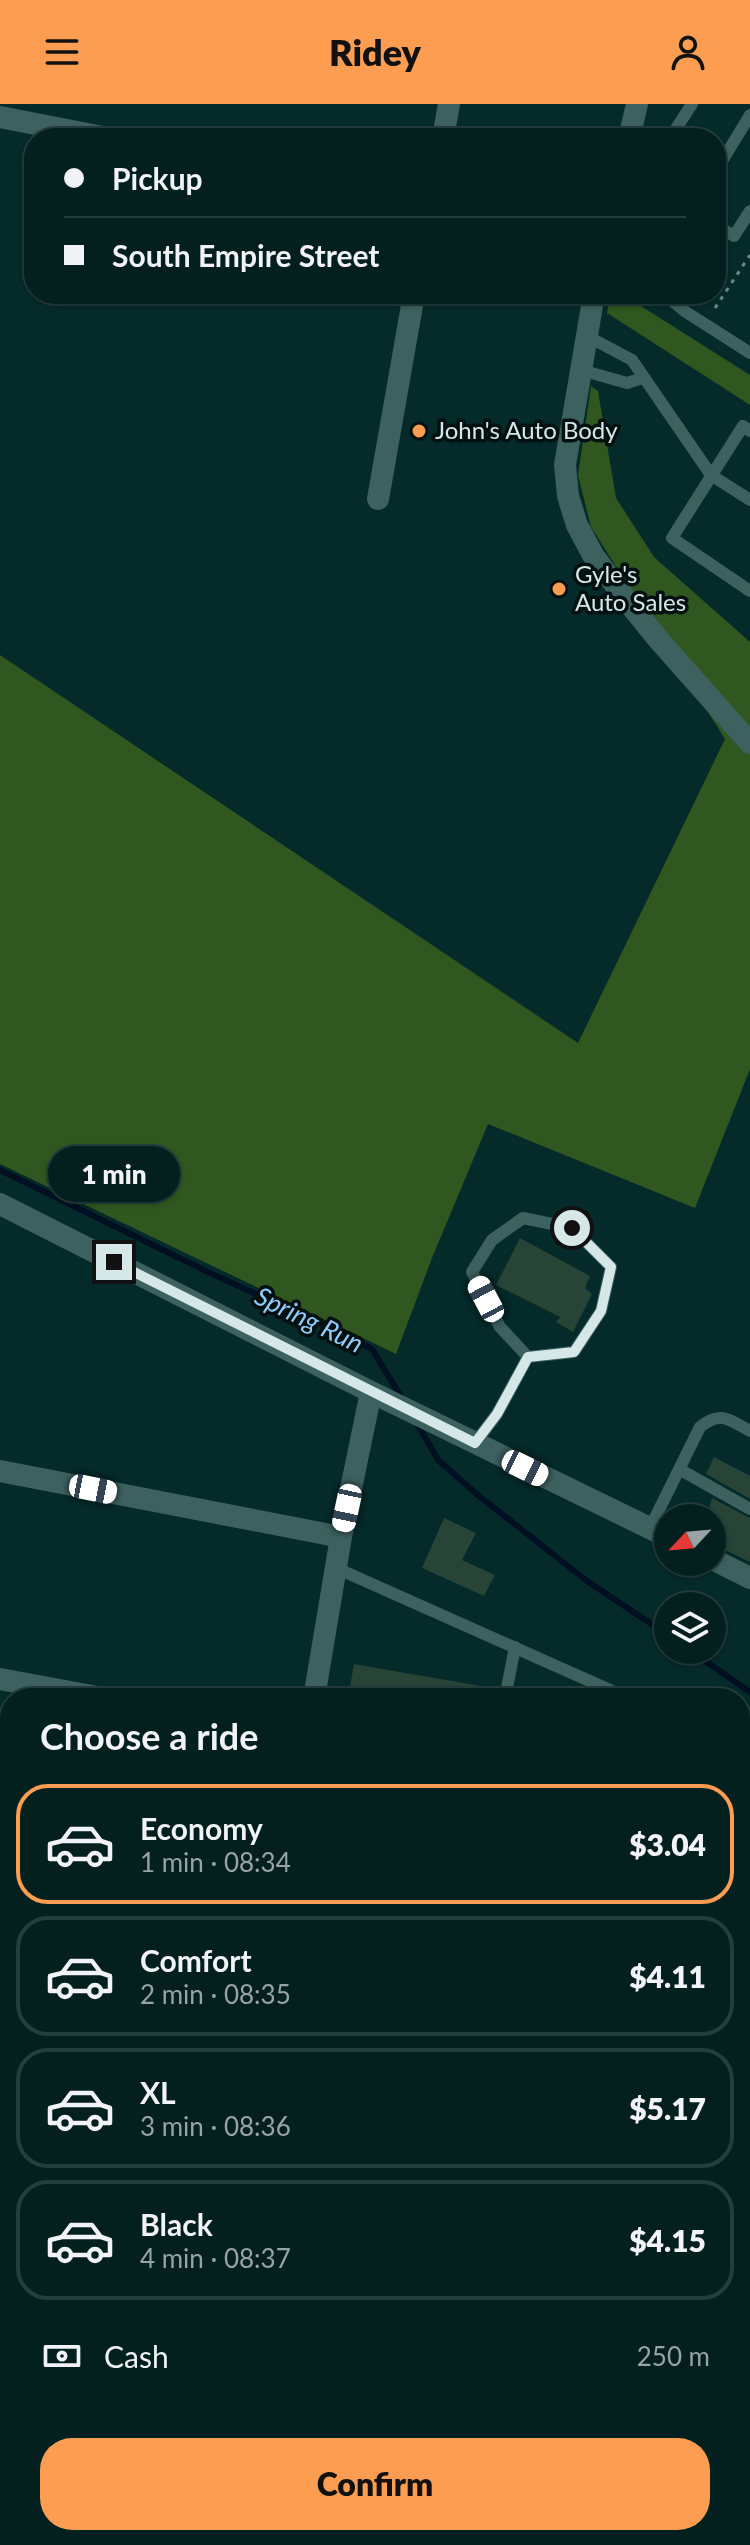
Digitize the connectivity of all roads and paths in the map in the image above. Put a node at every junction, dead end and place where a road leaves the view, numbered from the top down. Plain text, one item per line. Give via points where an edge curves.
1 (449, 104) edge
2 (637, 104) edge
3 (692, 104) edge
4 (750, 115) edge
5 (0, 117) edge
6 (57, 128) edge
7 (445, 128) edge
8 (631, 128) edge
9 (676, 128) edge
10 (726, 155) edge
11 (750, 211) edge
12 (726, 231) edge
13 (750, 255) edge
14 (726, 291) edge
15 (412, 304) edge
16 (592, 304) edge
17 (676, 304) edge
18 (718, 304) edge
19 (715, 308) dead end
20 (587, 336) junction
21 (750, 353) edge
22 (581, 370) junction
23 (643, 378) junction
24 (750, 431) edge
25 (711, 475) junction
26 (378, 499) dead end
27 (750, 500) edge
28 (750, 591) edge
29 (750, 743) edge
30 (0, 1204) edge
31 (528, 1357) junction
32 (371, 1392) junction
33 (750, 1431) edge
34 (475, 1443) junction
35 (679, 1469) junction
36 (0, 1471) edge
37 (668, 1504) edge
38 (750, 1509) edge
39 (654, 1531) edge
40 (341, 1537) junction
41 (726, 1566) edge
42 (336, 1568) junction
43 (750, 1578) edge
44 (515, 1647) junction
45 (0, 1679) edge
46 (49, 1688) edge
47 (316, 1688) edge
48 (507, 1688) edge
49 (606, 1688) edge

1 - 7 street
2 - 8 street
3 - 9 lane
4 - 10 lane
5 - 6 street
11 - 12 lane via 734,236
13 - 14 path
15 - 26 street
16 - 20 street
17 - 21 lane
18 - 19 path
20 - 22 street
20 - 23 lane via 632,360
22 - 23 lane via 627,383
22 - 29 street via 565,465 577,525 624,597
23 - 25 lane
24 - 25 lane via 743,426
25 - 27 lane
25 - 28 lane via 672,538
30 - 32 street
31 - 31 lane via 500,1327 472,1272 492,1240 523,1218 572,1228 611,1267 601,1311 574,1352
31 - 34 lane
32 - 34 street
32 - 40 street
33 - 35 lane via 723,1417 711,1418 700,1427
34 - 39 street
35 - 37 lane
35 - 38 lane
36 - 40 street
40 - 42 street
41 - 43 street
42 - 44 lane
42 - 47 street
44 - 48 lane
44 - 49 lane
45 - 46 street

